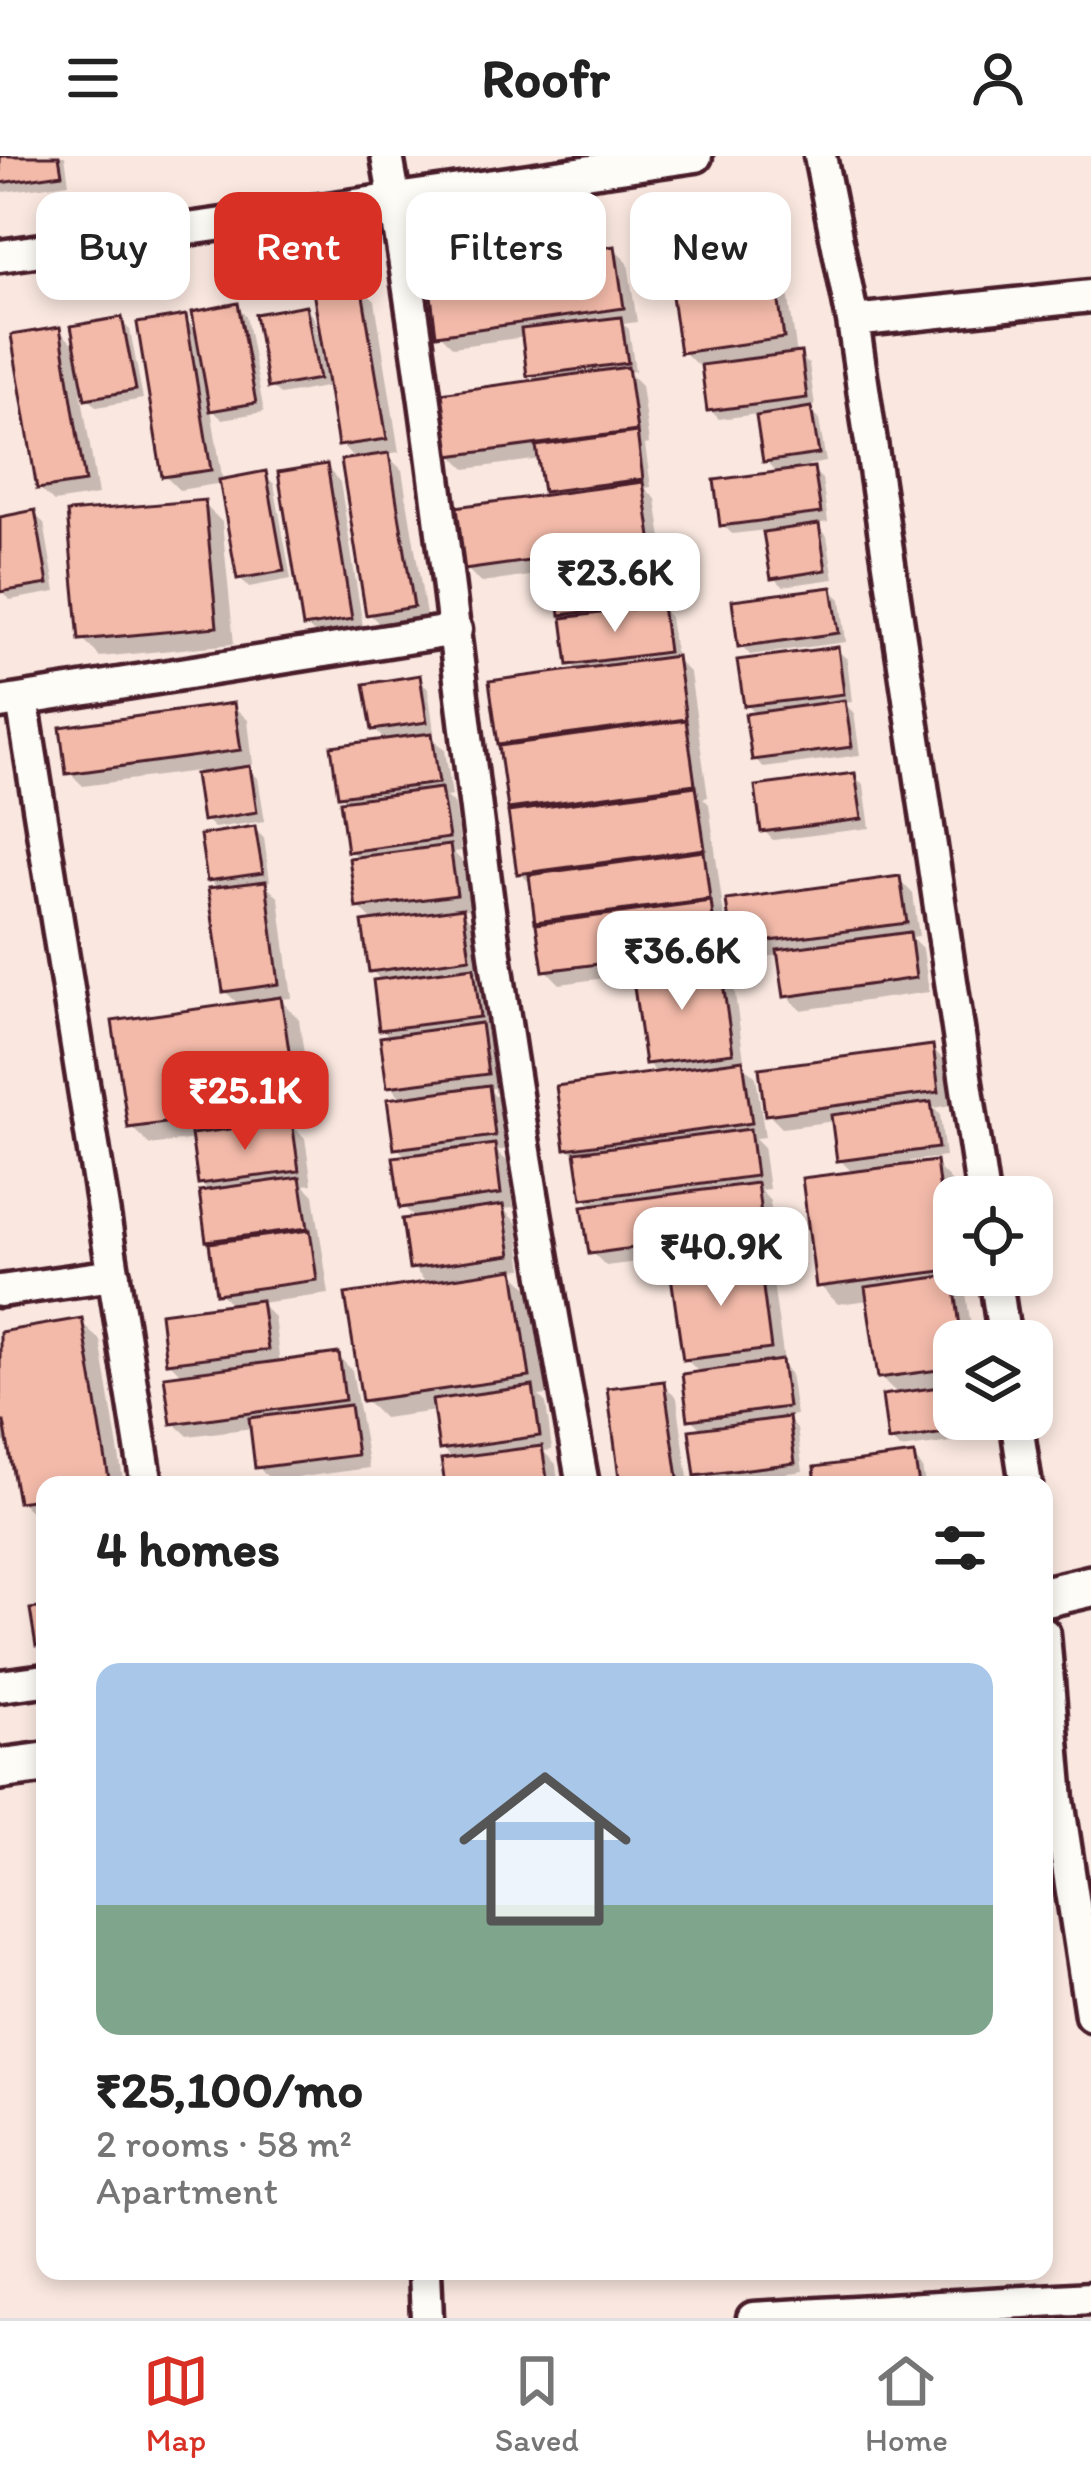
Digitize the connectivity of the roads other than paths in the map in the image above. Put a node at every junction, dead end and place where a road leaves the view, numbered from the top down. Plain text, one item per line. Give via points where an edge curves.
1 (386, 156) edge
2 (696, 156) edge
3 (820, 156) edge
4 (394, 196) junction
5 (0, 256) edge
6 (1091, 296) edge
7 (853, 322) junction
8 (456, 630) junction
9 (11, 702) edge
10 (980, 1176) edge
11 (113, 1275) junction
12 (0, 1291) edge
13 (1019, 1440) edge
14 (146, 1476) edge
15 (581, 1476) edge
16 (1025, 1476) edge
17 (1091, 1586) edge
18 (1053, 1595) edge
19 (36, 1681) edge
20 (0, 1686) edge
21 (1053, 1741) edge
22 (36, 1764) edge
23 (0, 1769) edge
24 (1091, 2015) edge
25 (425, 2280) edge
26 (1091, 2298) edge
27 (427, 2318) edge
28 (753, 2318) edge

1 - 4 street
2 - 4 street
3 - 7 street
4 - 5 street
4 - 8 street
6 - 7 street
7 - 10 street
8 - 9 street
8 - 15 street via 491,925
9 - 11 street
11 - 12 street
11 - 14 street
13 - 16 street
17 - 18 street
19 - 20 street
21 - 24 street
22 - 23 street
25 - 27 street
26 - 28 street

